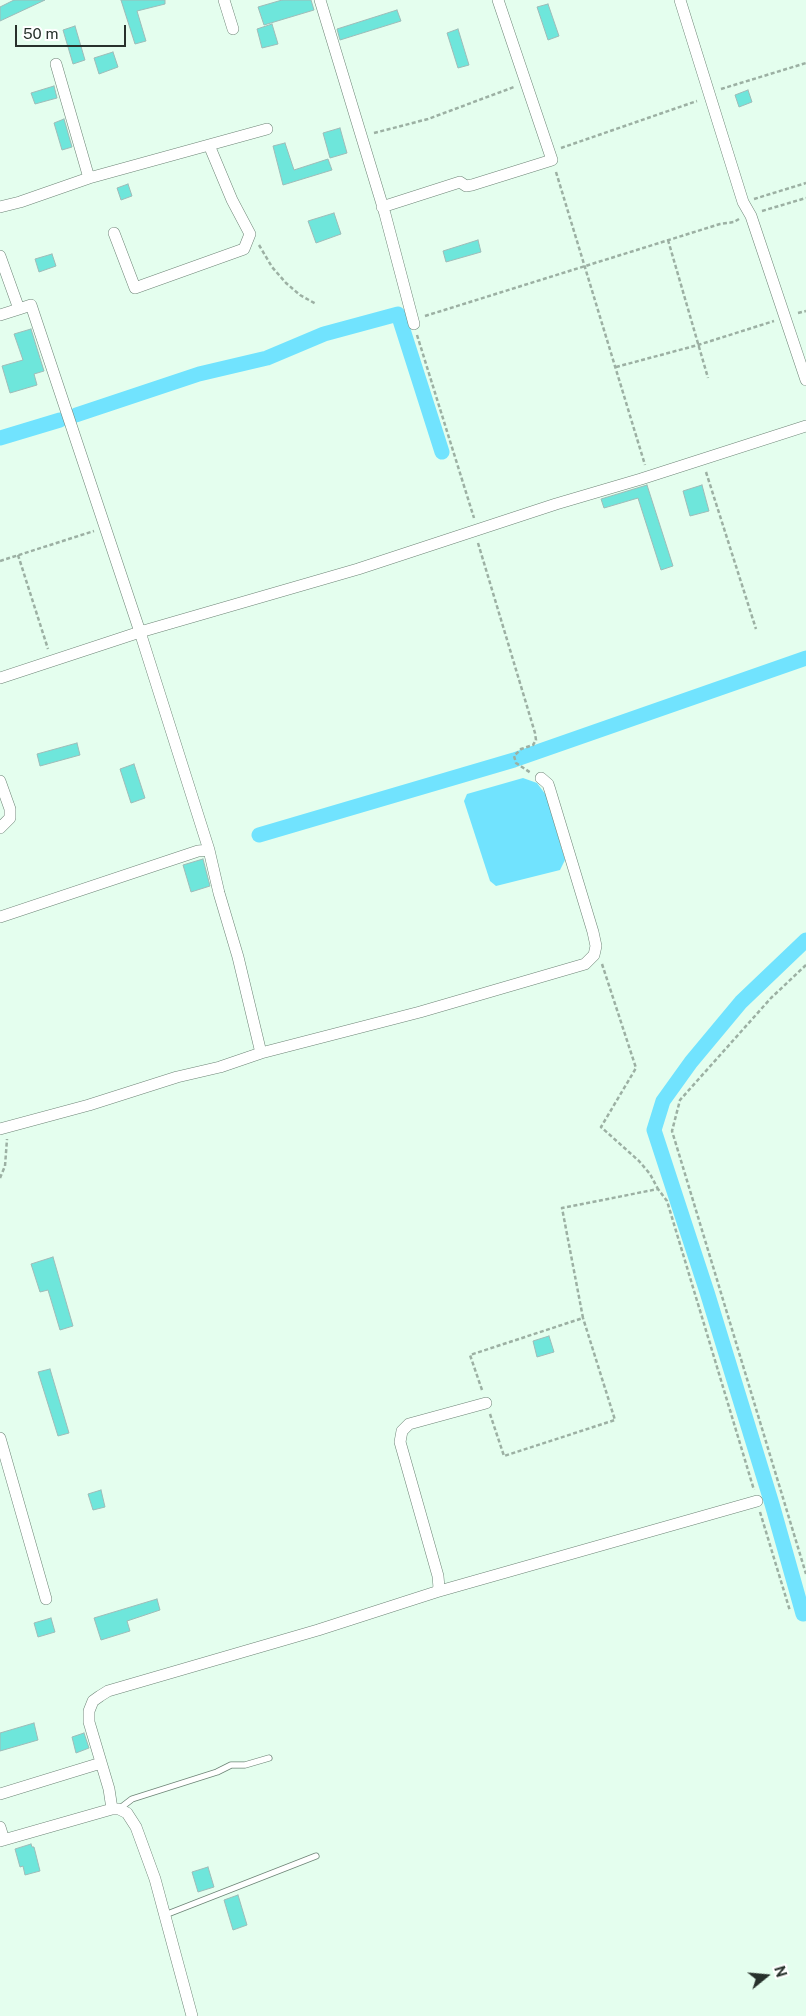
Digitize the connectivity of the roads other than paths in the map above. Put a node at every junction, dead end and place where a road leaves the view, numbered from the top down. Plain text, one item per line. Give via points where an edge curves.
1 (224, 0) edge
2 (320, 0) edge
3 (498, 0) edge
4 (680, 0) edge
5 (232, 29) dead end
6 (56, 64) dead end
7 (267, 129) dead end
8 (209, 145) junction
9 (89, 178) junction
10 (0, 207) edge
11 (382, 207) junction
12 (114, 233) dead end
13 (0, 256) edge
14 (19, 309) junction
15 (0, 315) edge
16 (414, 322) road end
17 (806, 380) edge
18 (806, 426) edge
19 (140, 632) junction
20 (0, 678) edge
21 (541, 778) road end
22 (0, 781) edge
23 (0, 828) edge
24 (209, 850) junction
25 (0, 917) edge
26 (261, 1053) junction
27 (0, 1129) edge
28 (486, 1403) road end
29 (0, 1438) edge
30 (757, 1501) road end
31 (436, 1592) junction
32 (46, 1599) dead end
33 (268, 1758) dead end
34 (101, 1763) junction
35 (0, 1794) edge
36 (116, 1809) junction
37 (0, 1827) edge
38 (2, 1841) edge
39 (316, 1856) dead end
40 (164, 1915) junction
41 (192, 2016) edge

1 - 5 street
2 - 11 street
3 - 11 street via 551,156 472,185 460,182
4 - 17 street via 746,207
6 - 9 street
7 - 8 street
8 - 9 street
8 - 12 street via 250,234 244,249 135,288
9 - 10 street
11 - 16 street
13 - 14 street
14 - 15 street
14 - 19 street via 31,305
18 - 19 street via 358,568
19 - 20 street
19 - 24 street
21 - 26 street via 550,790 596,946 589,961 575,968
22 - 23 street via 10,818
24 - 25 street
24 - 26 street
26 - 27 street
28 - 31 street via 410,1424 402,1432 400,1442 438,1576
29 - 32 street
30 - 31 street
31 - 34 street via 108,1691 93,1701 89,1711
33 - 36 lane via 245,1765 231,1765 132,1799
34 - 35 street
34 - 36 street
36 - 38 street
36 - 40 street via 126,1813 142,1841 156,1879
37 - 38 street
39 - 40 lane
40 - 41 street

